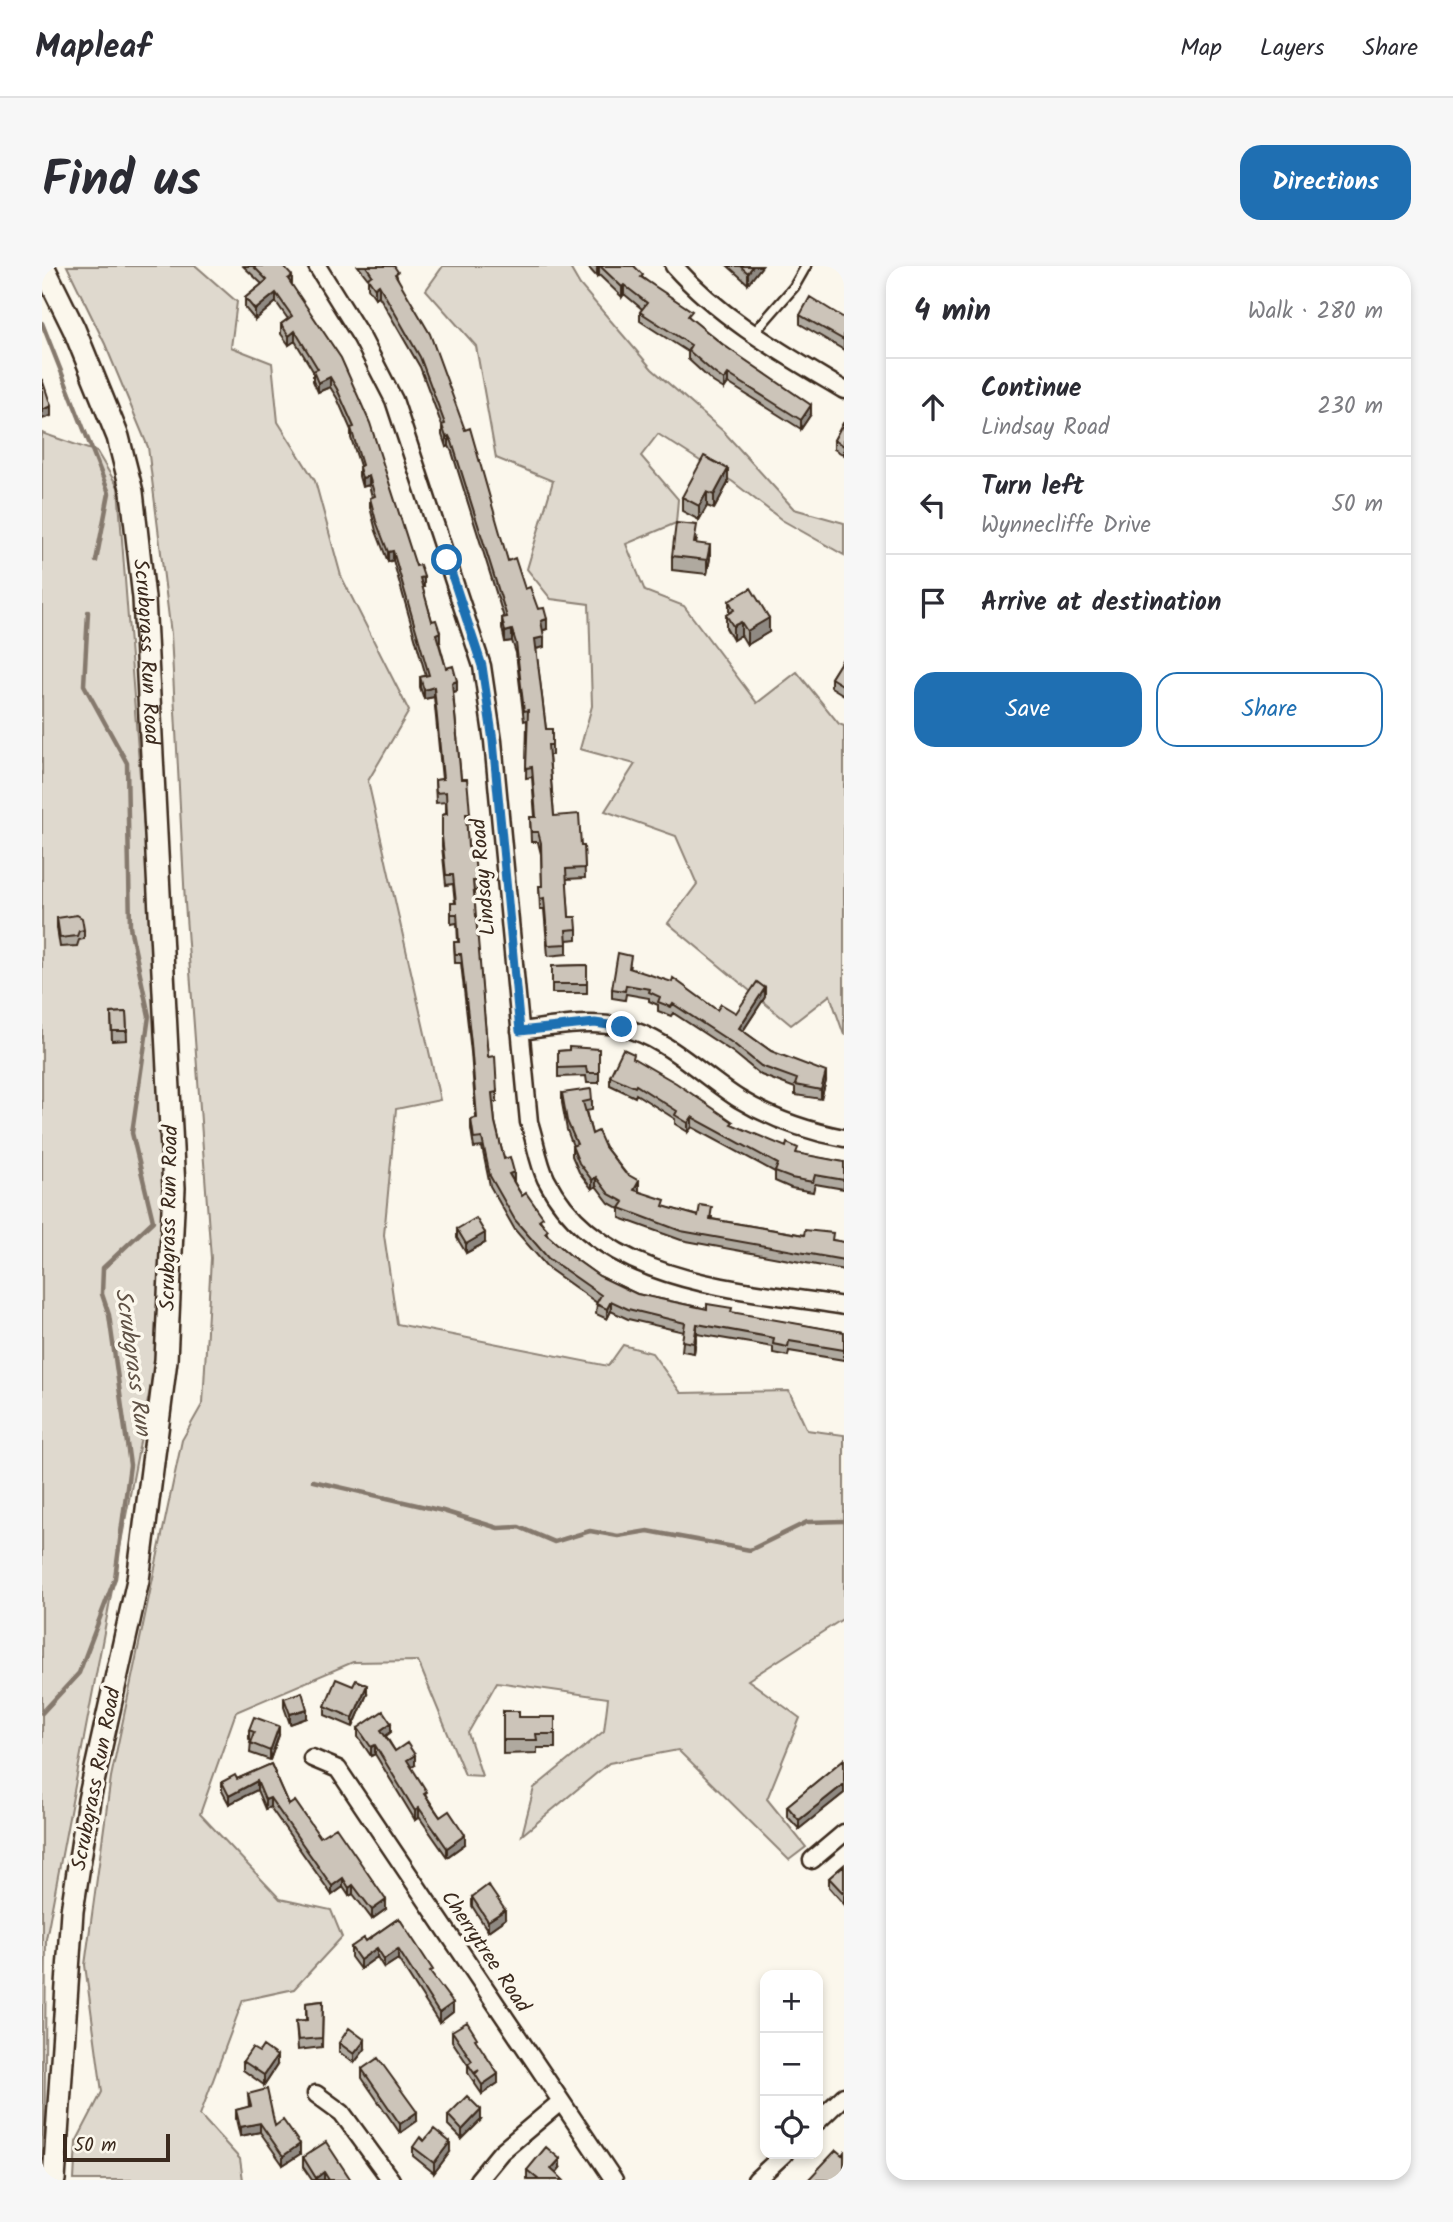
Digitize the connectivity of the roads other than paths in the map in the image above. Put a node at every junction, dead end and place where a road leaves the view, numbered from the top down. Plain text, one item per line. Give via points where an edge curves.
1 (43, 266) edge
2 (317, 266) edge
3 (674, 266) edge
4 (806, 266) edge
5 (753, 334) junction
6 (844, 390) edge
7 (520, 1031) junction
8 (844, 1138) edge
9 (844, 1306) edge
10 (312, 1758) dead end
11 (844, 1833) edge
12 (812, 1860) dead end
13 (316, 2095) dead end
14 (844, 2096) edge
15 (559, 2103) junction
16 (823, 2116) edge
17 (779, 2159) edge
18 (54, 2180) edge
19 (391, 2180) edge
20 (478, 2180) edge
21 (614, 2180) edge
22 (756, 2180) edge

1 - 18 street, Scrubgrass Run Road via 113,425 132,492 144,598 174,1188 166,1360 138,1580 89,1800 72,1911
2 - 7 street, Lindsay Road via 394,400 482,666
3 - 5 street via 694,289
4 - 5 lane
5 - 6 street
7 - 8 street via 595,1023 622,1027 652,1038 771,1117
7 - 9 street, Lindsay Road via 529,1122 546,1178 570,1213 605,1245 660,1271
10 - 15 street, Cherrytree Road via 338,1769
11 - 12 street
13 - 19 street via 342,2113
14 - 16 street
15 - 20 street via 501,2152
15 - 21 street, Cherrytree Road
17 - 22 street

